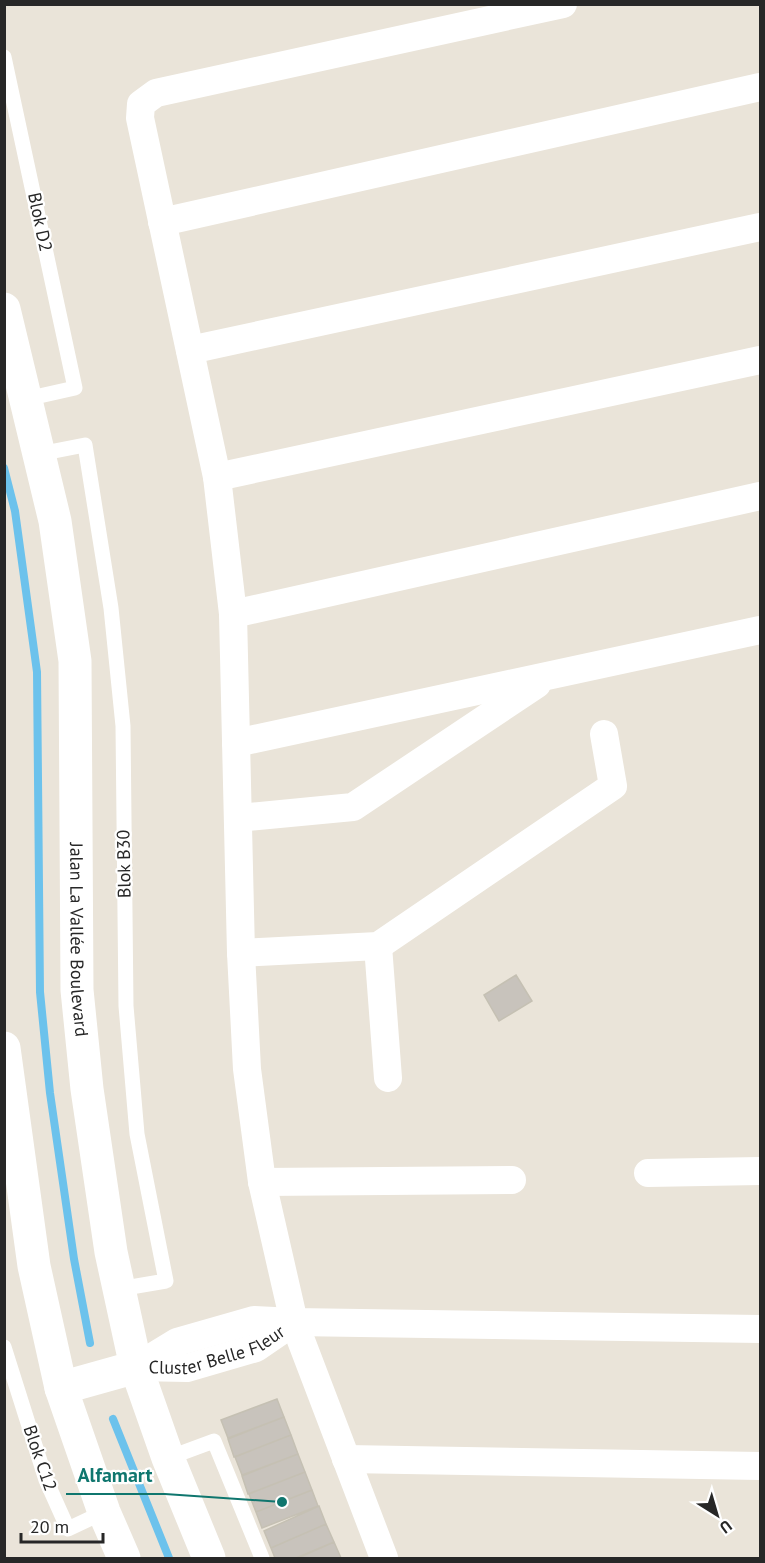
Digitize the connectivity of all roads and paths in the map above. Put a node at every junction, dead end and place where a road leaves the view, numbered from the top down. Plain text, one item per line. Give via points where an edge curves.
1 (563, 4) edge
2 (4, 57) edge
3 (760, 87) edge
4 (162, 222) junction
5 (760, 227) edge
6 (4, 309) edge
7 (190, 351) junction
8 (760, 360) edge
9 (26, 399) junction
10 (39, 454) junction
11 (217, 477) junction
12 (760, 496) edge
13 (233, 614) junction
14 (760, 630) edge
15 (551, 675) junction
16 (604, 734) dead end
17 (236, 743) junction
18 (238, 818) junction
19 (378, 946) junction
20 (241, 953) junction
21 (4, 1048) edge
22 (388, 1078) dead end
23 (754, 1168) edge
24 (648, 1173) dead end
25 (512, 1180) dead end
26 (262, 1182) junction
27 (119, 1289) junction
28 (294, 1322) junction
29 (760, 1329) edge
30 (4, 1347) edge
31 (136, 1367) junction
32 (61, 1388) junction
33 (168, 1458) junction
34 (346, 1459) junction
35 (760, 1466) edge
36 (104, 1512) junction
37 (124, 1558) edge
38 (209, 1558) edge
39 (262, 1558) edge
40 (384, 1558) edge

1 - 4 street via 156,93 141,104 140,118
2 - 9 lane, Blok D2 via 75,388
3 - 4 street
4 - 7 street
5 - 7 street
6 - 9 street, Jalan La Vallée Boulevard
7 - 11 street
8 - 11 street
9 - 10 street, Jalan La Vallée Boulevard
10 - 27 street, Jalan La Vallée Boulevard via 55,521 75,661 76,990 92,1124
10 - 27 lane, Blok B30 via 85,445 111,608 121,703 126,1006 137,1134 166,1281
11 - 13 street
12 - 13 street
13 - 17 street
14 - 15 street
15 - 17 street
15 - 18 street via 353,807
16 - 19 street via 613,786
17 - 18 street
18 - 20 street
19 - 20 street
19 - 22 street
20 - 26 street via 247,1069
21 - 32 street via 34,1266
23 - 24 street
25 - 26 street
26 - 28 street
27 - 31 street, Jalan La Vallée Boulevard
28 - 29 street
28 - 31 street, Cluster Belle Fleur via 256,1348 187,1368
28 - 34 street
30 - 36 lane, Blok C12 via 45,1480 68,1529
31 - 32 street
31 - 33 street, Jalan La Vallée Boulevard
32 - 36 street
33 - 38 street, Jalan La Vallée Boulevard
33 - 39 lane via 214,1441
34 - 35 street
34 - 40 street
36 - 37 street

